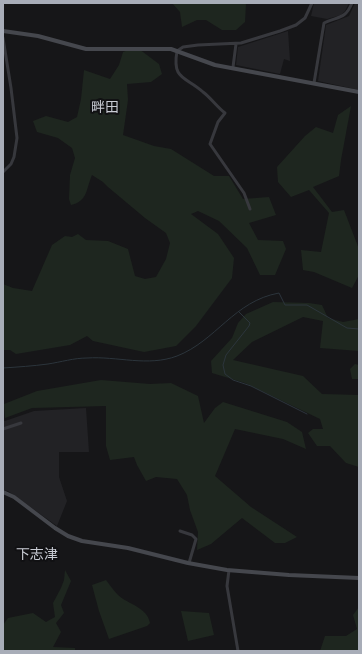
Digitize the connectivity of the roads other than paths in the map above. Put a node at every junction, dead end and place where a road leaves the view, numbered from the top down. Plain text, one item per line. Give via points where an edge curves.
1 (312, 3) edge
2 (352, 3) edge
3 (3, 31) edge
4 (3, 38) edge
5 (236, 44) junction
6 (177, 51) junction
7 (233, 67) junction
8 (314, 83) junction
9 (359, 92) edge
10 (3, 172) edge
11 (250, 208) dead end
12 (21, 423) dead end
13 (3, 429) edge
14 (3, 492) edge
15 (180, 531) dead end
16 (189, 563) junction
17 (229, 570) junction
18 (359, 578) edge
19 (238, 651) edge

1 - 5 street via 305,18 296,25
2 - 8 street via 345,15 324,23
3 - 6 street via 38,36 86,49 164,48
4 - 10 street via 17,138 14,157
5 - 6 street via 198,45 183,47
5 - 7 street
6 - 7 street via 207,63
6 - 11 street via 176,66 180,76 203,92 225,113 218,122 210,144 244,193
7 - 8 street
8 - 9 street
12 - 13 street
14 - 16 street via 75,539 128,548
15 - 16 street via 192,534 196,539
16 - 17 street
17 - 18 street
17 - 19 street via 227,586

